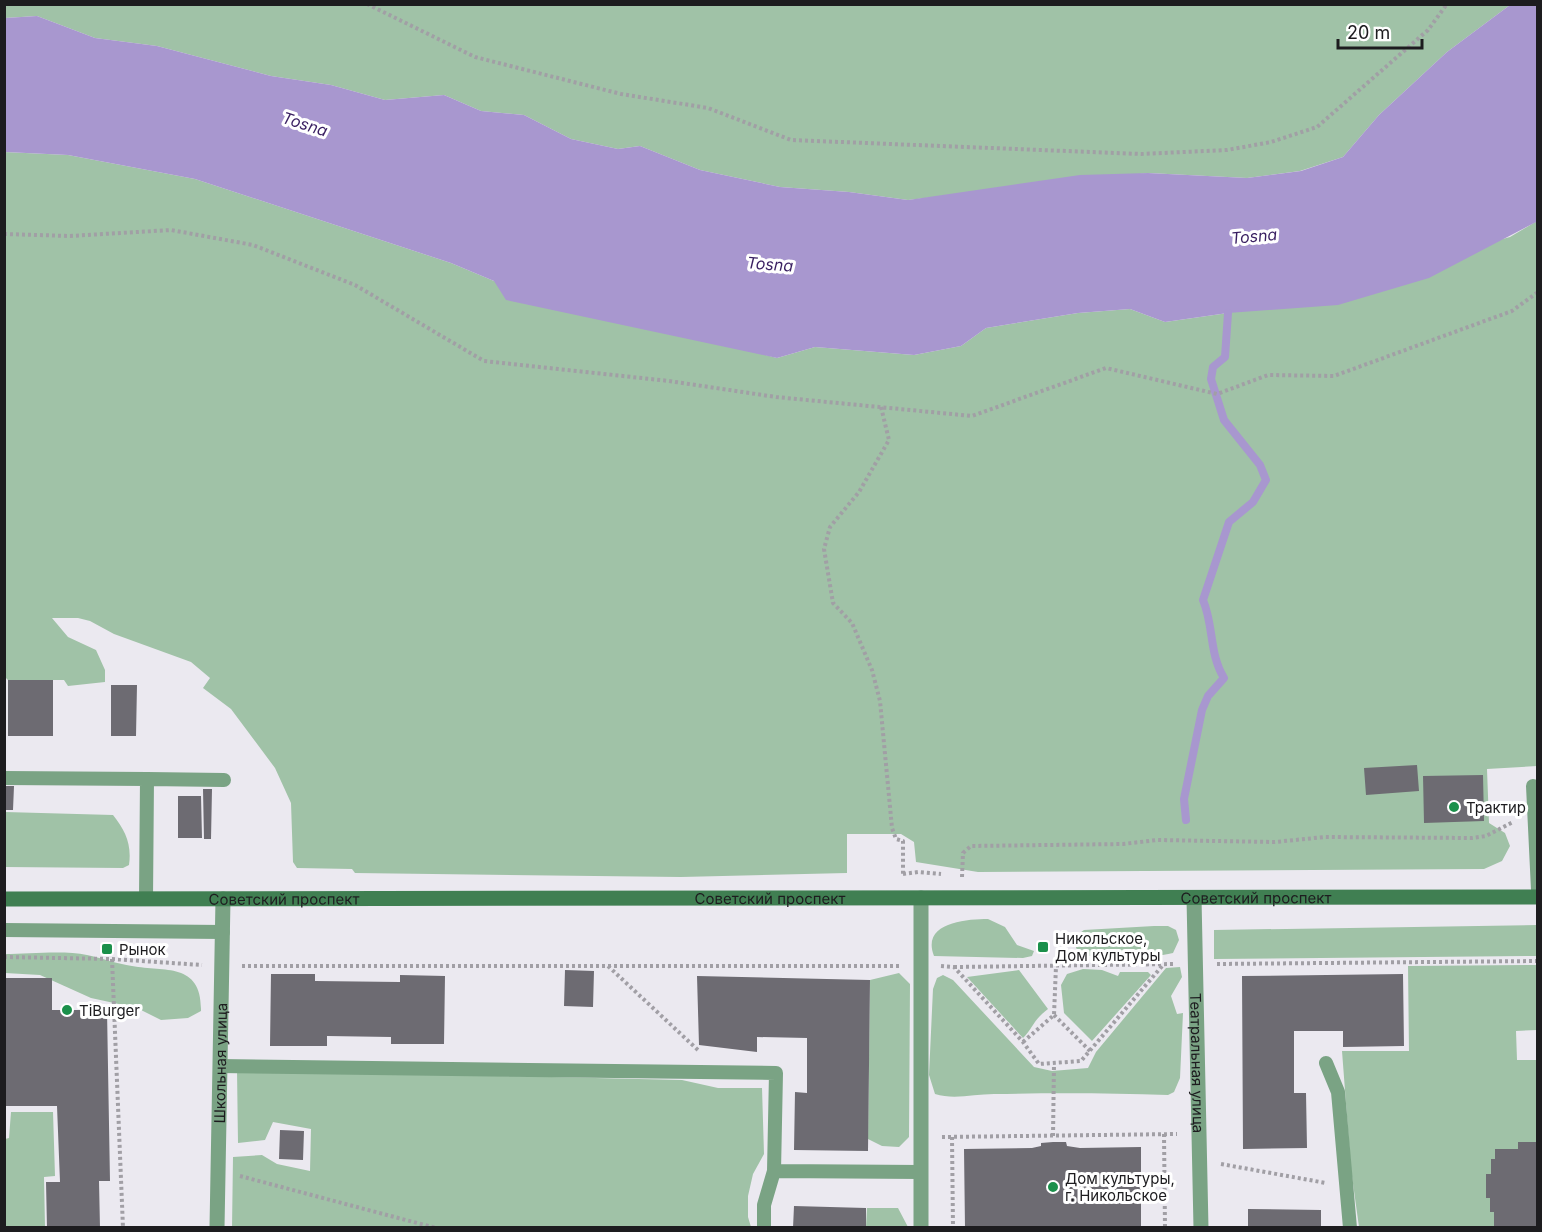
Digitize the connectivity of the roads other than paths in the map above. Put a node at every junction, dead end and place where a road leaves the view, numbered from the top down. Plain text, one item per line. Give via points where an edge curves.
1 (4, 778) edge
2 (147, 779) junction
3 (224, 780) dead end
4 (1533, 786) dead end
5 (1538, 890) edge
6 (1538, 897) edge
7 (921, 898) junction
8 (1194, 898) junction
9 (4, 899) edge
10 (146, 899) junction
11 (223, 899) junction
12 (4, 930) edge
13 (223, 932) junction
14 (1326, 1063) dead end
15 (220, 1066) junction
16 (774, 1171) junction
17 (921, 1172) junction
18 (217, 1227) edge
19 (764, 1227) edge
20 (921, 1227) edge
21 (1201, 1227) edge
22 (1350, 1227) edge

1 - 2 lane
2 - 3 lane
2 - 10 lane
4 - 5 lane
6 - 8 main road, Советский проспект
7 - 8 main road, Советский проспект
7 - 11 main road, Советский проспект
7 - 17 street
8 - 21 street, Театральная улица
9 - 10 main road, Советский проспект
10 - 11 main road, Советский проспект
11 - 13 street, Школьная улица
12 - 13 lane
13 - 15 street, Школьная улица
14 - 22 lane via 1338,1092
15 - 16 lane via 776,1073
15 - 18 street, Школьная улица
16 - 17 lane
16 - 19 lane via 764,1205
17 - 20 street

